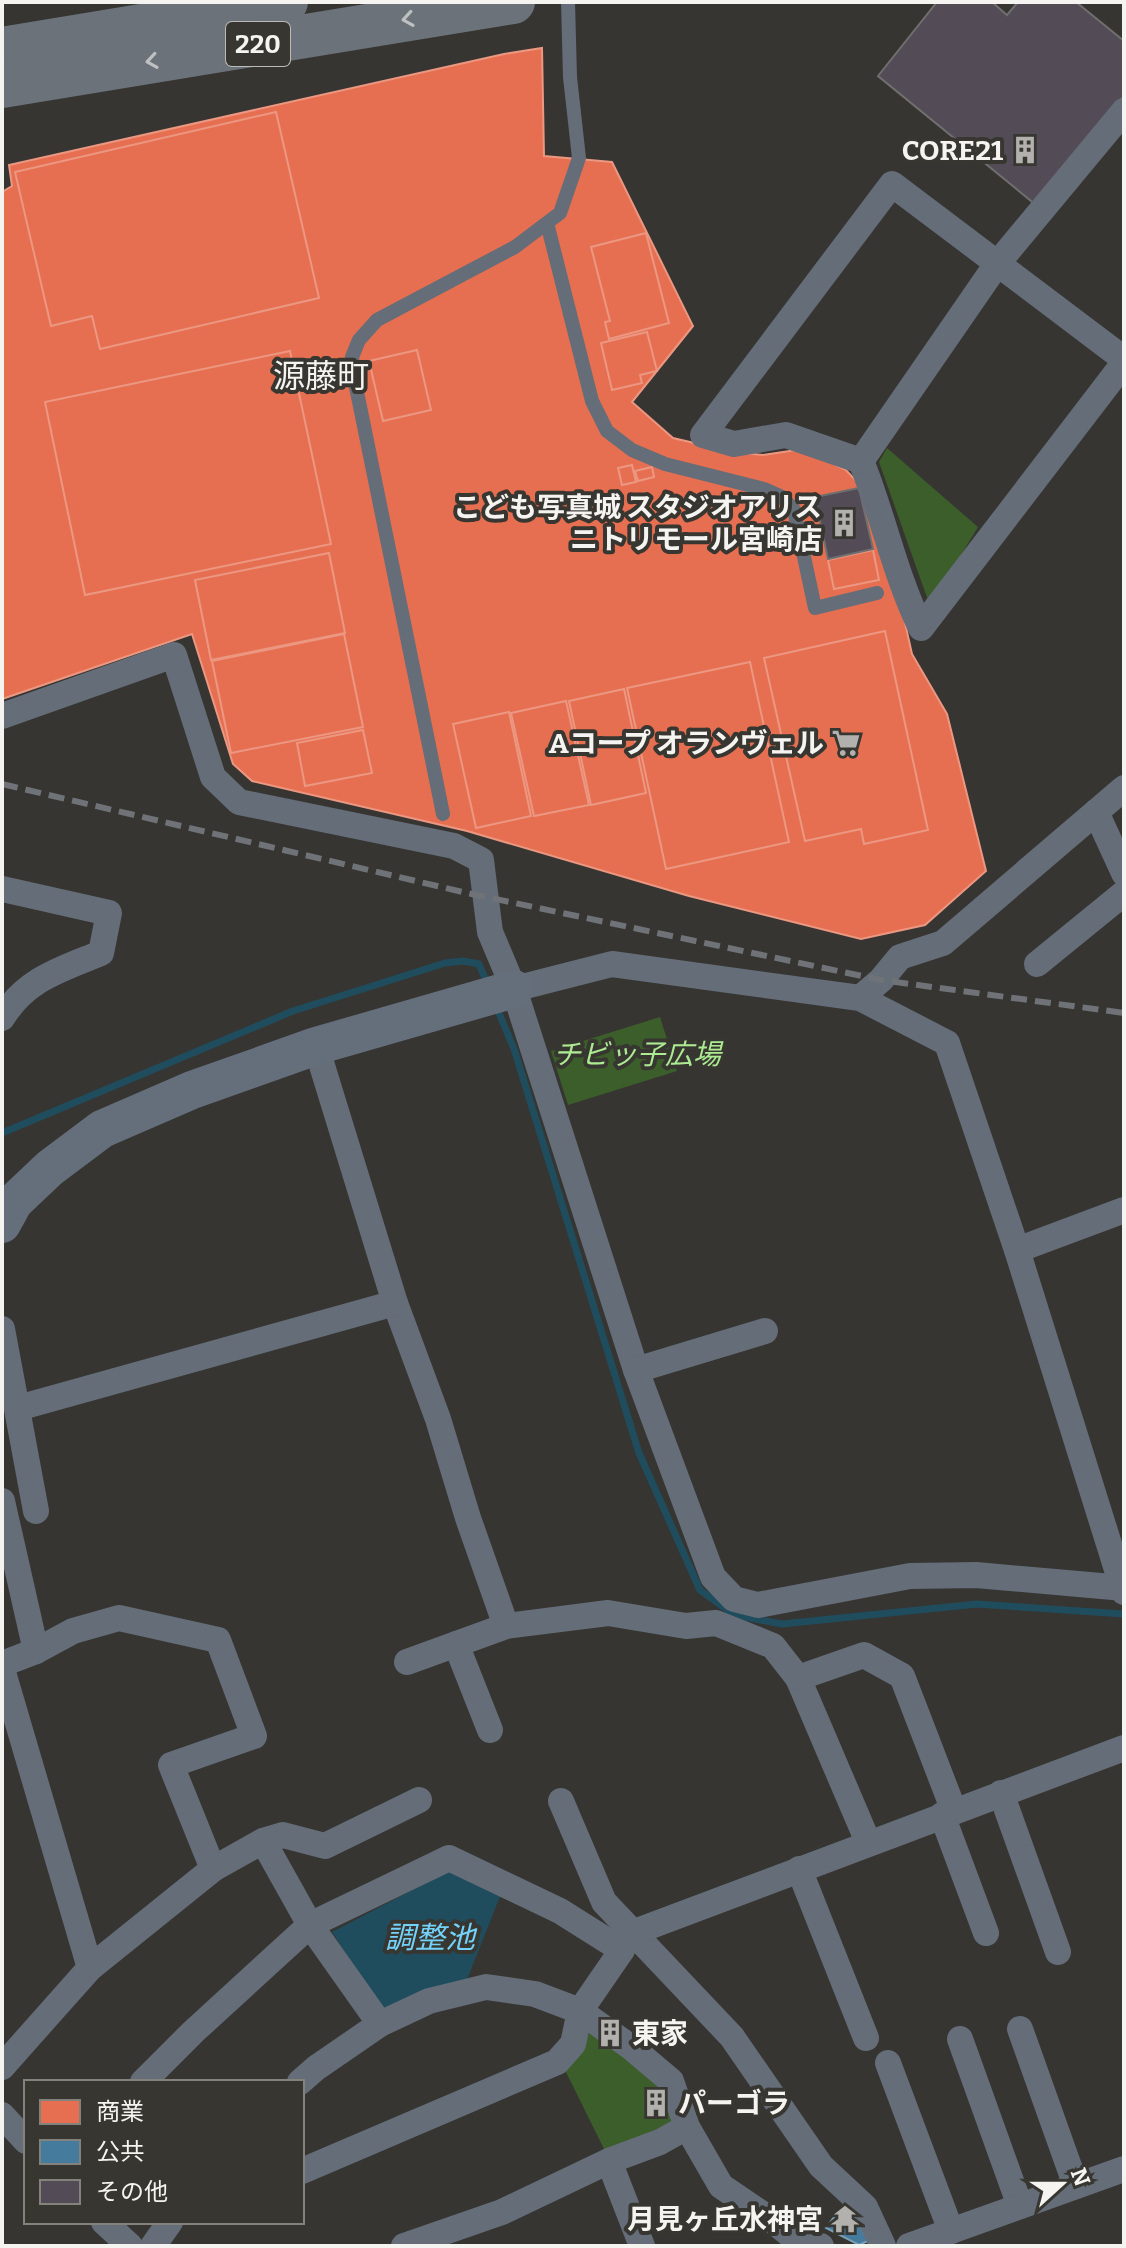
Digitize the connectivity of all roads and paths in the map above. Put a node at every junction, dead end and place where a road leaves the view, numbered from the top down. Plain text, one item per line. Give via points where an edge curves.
1 (286, 2) edge
2 (513, 2) edge
3 (568, 2) edge
4 (2, 49) edge
5 (2, 86) edge
6 (1124, 111) edge
7 (547, 223) junction
8 (997, 264) junction
9 (1124, 361) edge
10 (861, 461) junction
11 (877, 593) dead end
12 (2, 716) edge
13 (1124, 788) edge
14 (1096, 812) junction
15 (443, 814) dead end
16 (1124, 873) edge
17 (2, 889) edge
18 (1124, 893) edge
19 (1037, 964) dead end
20 (514, 989) junction
21 (860, 998) junction
22 (6, 1005) edge
23 (316, 1046) junction
24 (6, 1203) edge
25 (1124, 1210) edge
26 (1017, 1250) junction
27 (395, 1303) junction
28 (2, 1329) edge
29 (765, 1331) dead end
30 (636, 1370) junction
31 (18, 1408) junction
32 (2, 1501) edge
33 (36, 1511) dead end
34 (1124, 1589) edge
35 (734, 1599) junction
36 (716, 1623) junction
37 (506, 1626) junction
38 (456, 1644) junction
39 (36, 1651) junction
40 (407, 1662) dead end
41 (2, 1666) edge
42 (798, 1678) junction
43 (490, 1730) dead end
44 (1124, 1748) edge
45 (1001, 1793) junction
46 (419, 1800) dead end
47 (561, 1801) dead end
48 (948, 1813) junction
49 (263, 1841) junction
50 (868, 1842) junction
51 (213, 1869) junction
52 (799, 1869) junction
53 (310, 1925) junction
54 (632, 1933) junction
55 (986, 1933) dead end
56 (1058, 1952) dead end
57 (90, 1968) junction
58 (580, 2011) junction
59 (380, 2024) junction
60 (1020, 2029) dead end
61 (866, 2038) dead end
62 (960, 2039) dead end
63 (888, 2063) dead end
64 (2, 2067) edge
65 (145, 2080) edge
66 (302, 2080) edge
67 (2, 2115) edge
68 (687, 2127) junction
69 (24, 2139) edge
70 (609, 2161) junction
71 (1124, 2169) edge
72 (304, 2170) edge
73 (1076, 2186) junction
74 (853, 2206) dead end
75 (1020, 2206) junction
76 (106, 2224) edge
77 (169, 2224) edge
78 (951, 2231) junction
79 (805, 2245) edge
80 (130, 2246) edge
81 (153, 2246) edge
82 (404, 2246) edge
83 (642, 2246) edge
84 (875, 2246) edge
85 (883, 2246) edge
86 (909, 2246) edge

1 - 4 highway, 220
2 -> 5 highway, 220
3 - 7 lane via 579,158 560,213
6 - 8 street
7 - 11 lane via 592,401 607,431 632,450 665,464 782,497 794,510 815,608
7 - 15 lane via 515,247 377,320 352,357
8 - 9 street
8 - 10 street
8 - 10 street via 892,184 703,435 734,444 786,435
9 - 10 street via 921,628
12 - 20 street via 174,655 213,777 239,802 454,846 481,860 490,932
13 - 14 street
14 - 16 street
14 - 21 street via 943,943 900,957
17 - 22 street via 109,913 101,953 44,976
18 - 19 street
20 - 21 street via 612,964
20 - 23 street
20 - 30 street
21 - 26 street via 947,1043
23 - 24 street via 102,1129
23 - 27 street
25 - 26 street
26 - 34 street
27 - 31 street
27 - 37 street
28 - 31 street
29 - 30 street
30 - 35 street via 713,1577
31 - 33 street
32 - 39 street
34 - 35 street via 976,1575 910,1576 758,1605
35 - 36 lane
36 - 37 street via 686,1626 608,1613
36 - 42 street via 773,1646
37 - 38 street
38 - 40 street
38 - 43 street
39 - 41 street
39 - 51 street via 73,1631 119,1618 218,1640 254,1736 171,1765
41 - 57 street
42 - 48 street via 864,1655 902,1676
42 - 50 street
44 - 45 street
45 - 48 street
45 - 56 street
46 - 49 street via 325,1846 283,1835
47 - 54 street via 604,1902
48 - 50 street
48 - 55 street
49 - 51 street
49 - 53 street
50 - 52 street
51 - 57 street
52 - 54 street
52 - 61 street
53 - 58 street via 449,1858 560,1911 622,1950
53 - 59 street
53 - 65 street
54 - 85 street via 732,2037 821,2166 865,2207
57 - 64 street
58 - 59 street via 535,1994 486,1987 429,2001
58 - 68 street via 671,2081
58 - 72 street via 573,2044 557,2062
59 - 66 street
60 - 73 street
62 - 75 street
63 - 78 street
67 - 69 street
68 - 70 street
68 - 79 street via 721,2186
70 - 82 street via 502,2212
70 - 83 street
71 - 73 street
73 - 75 street
74 - 84 lane
75 - 78 street
76 - 80 street
77 - 81 street
78 - 86 street

